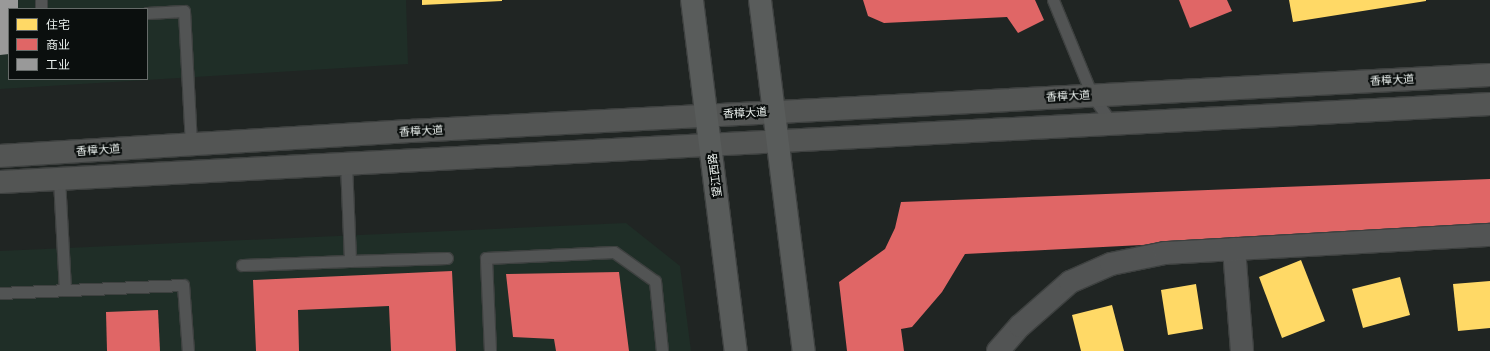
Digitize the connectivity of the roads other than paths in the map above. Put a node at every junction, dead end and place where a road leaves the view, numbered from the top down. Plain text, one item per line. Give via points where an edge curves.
1 (692, 0) edge
2 (760, 0) edge
3 (1053, 0) edge
4 (148, 13) edge
5 (1490, 75) edge
6 (1092, 95) junction
7 (1490, 104) edge
8 (775, 112) junction
9 (706, 116) junction
10 (1112, 124) junction
11 (780, 140) junction
12 (191, 145) junction
13 (712, 145) junction
14 (0, 156) edge
15 (346, 164) junction
16 (59, 179) junction
17 (0, 182) edge
18 (1490, 235) edge
19 (1234, 249) junction
20 (447, 258) dead end
21 (350, 261) junction
22 (242, 265) dead end
23 (65, 290) junction
24 (0, 293) edge
25 (188, 351) edge
26 (490, 351) edge
27 (662, 351) edge
28 (736, 351) edge
29 (804, 351) edge
30 (998, 351) edge
31 (1242, 351) edge

1 - 9 main road, 望江西路
2 - 8 main road
3 - 6 lane
4 - 12 lane via 184,11
5 - 6 main road, 香樟大道
6 - 8 main road, 香樟大道
6 - 10 lane
7 - 10 main road
8 - 9 main road, 香樟大道
8 - 11 main road
9 - 12 main road, 香樟大道
9 - 13 main road, 望江西路
10 - 11 main road
11 - 13 main road
11 - 29 main road
12 - 14 main road, 香樟大道
13 - 15 main road
13 - 28 main road, 望江西路
15 - 16 main road
15 - 21 lane
16 - 17 main road
16 - 23 lane
18 - 19 street
19 - 30 street via 1165,253 1111,264 1070,282 1020,326
19 - 31 street
20 - 21 lane
21 - 22 lane
23 - 24 lane
23 - 25 lane via 183,284
26 - 27 lane via 486,258 614,252 655,281

